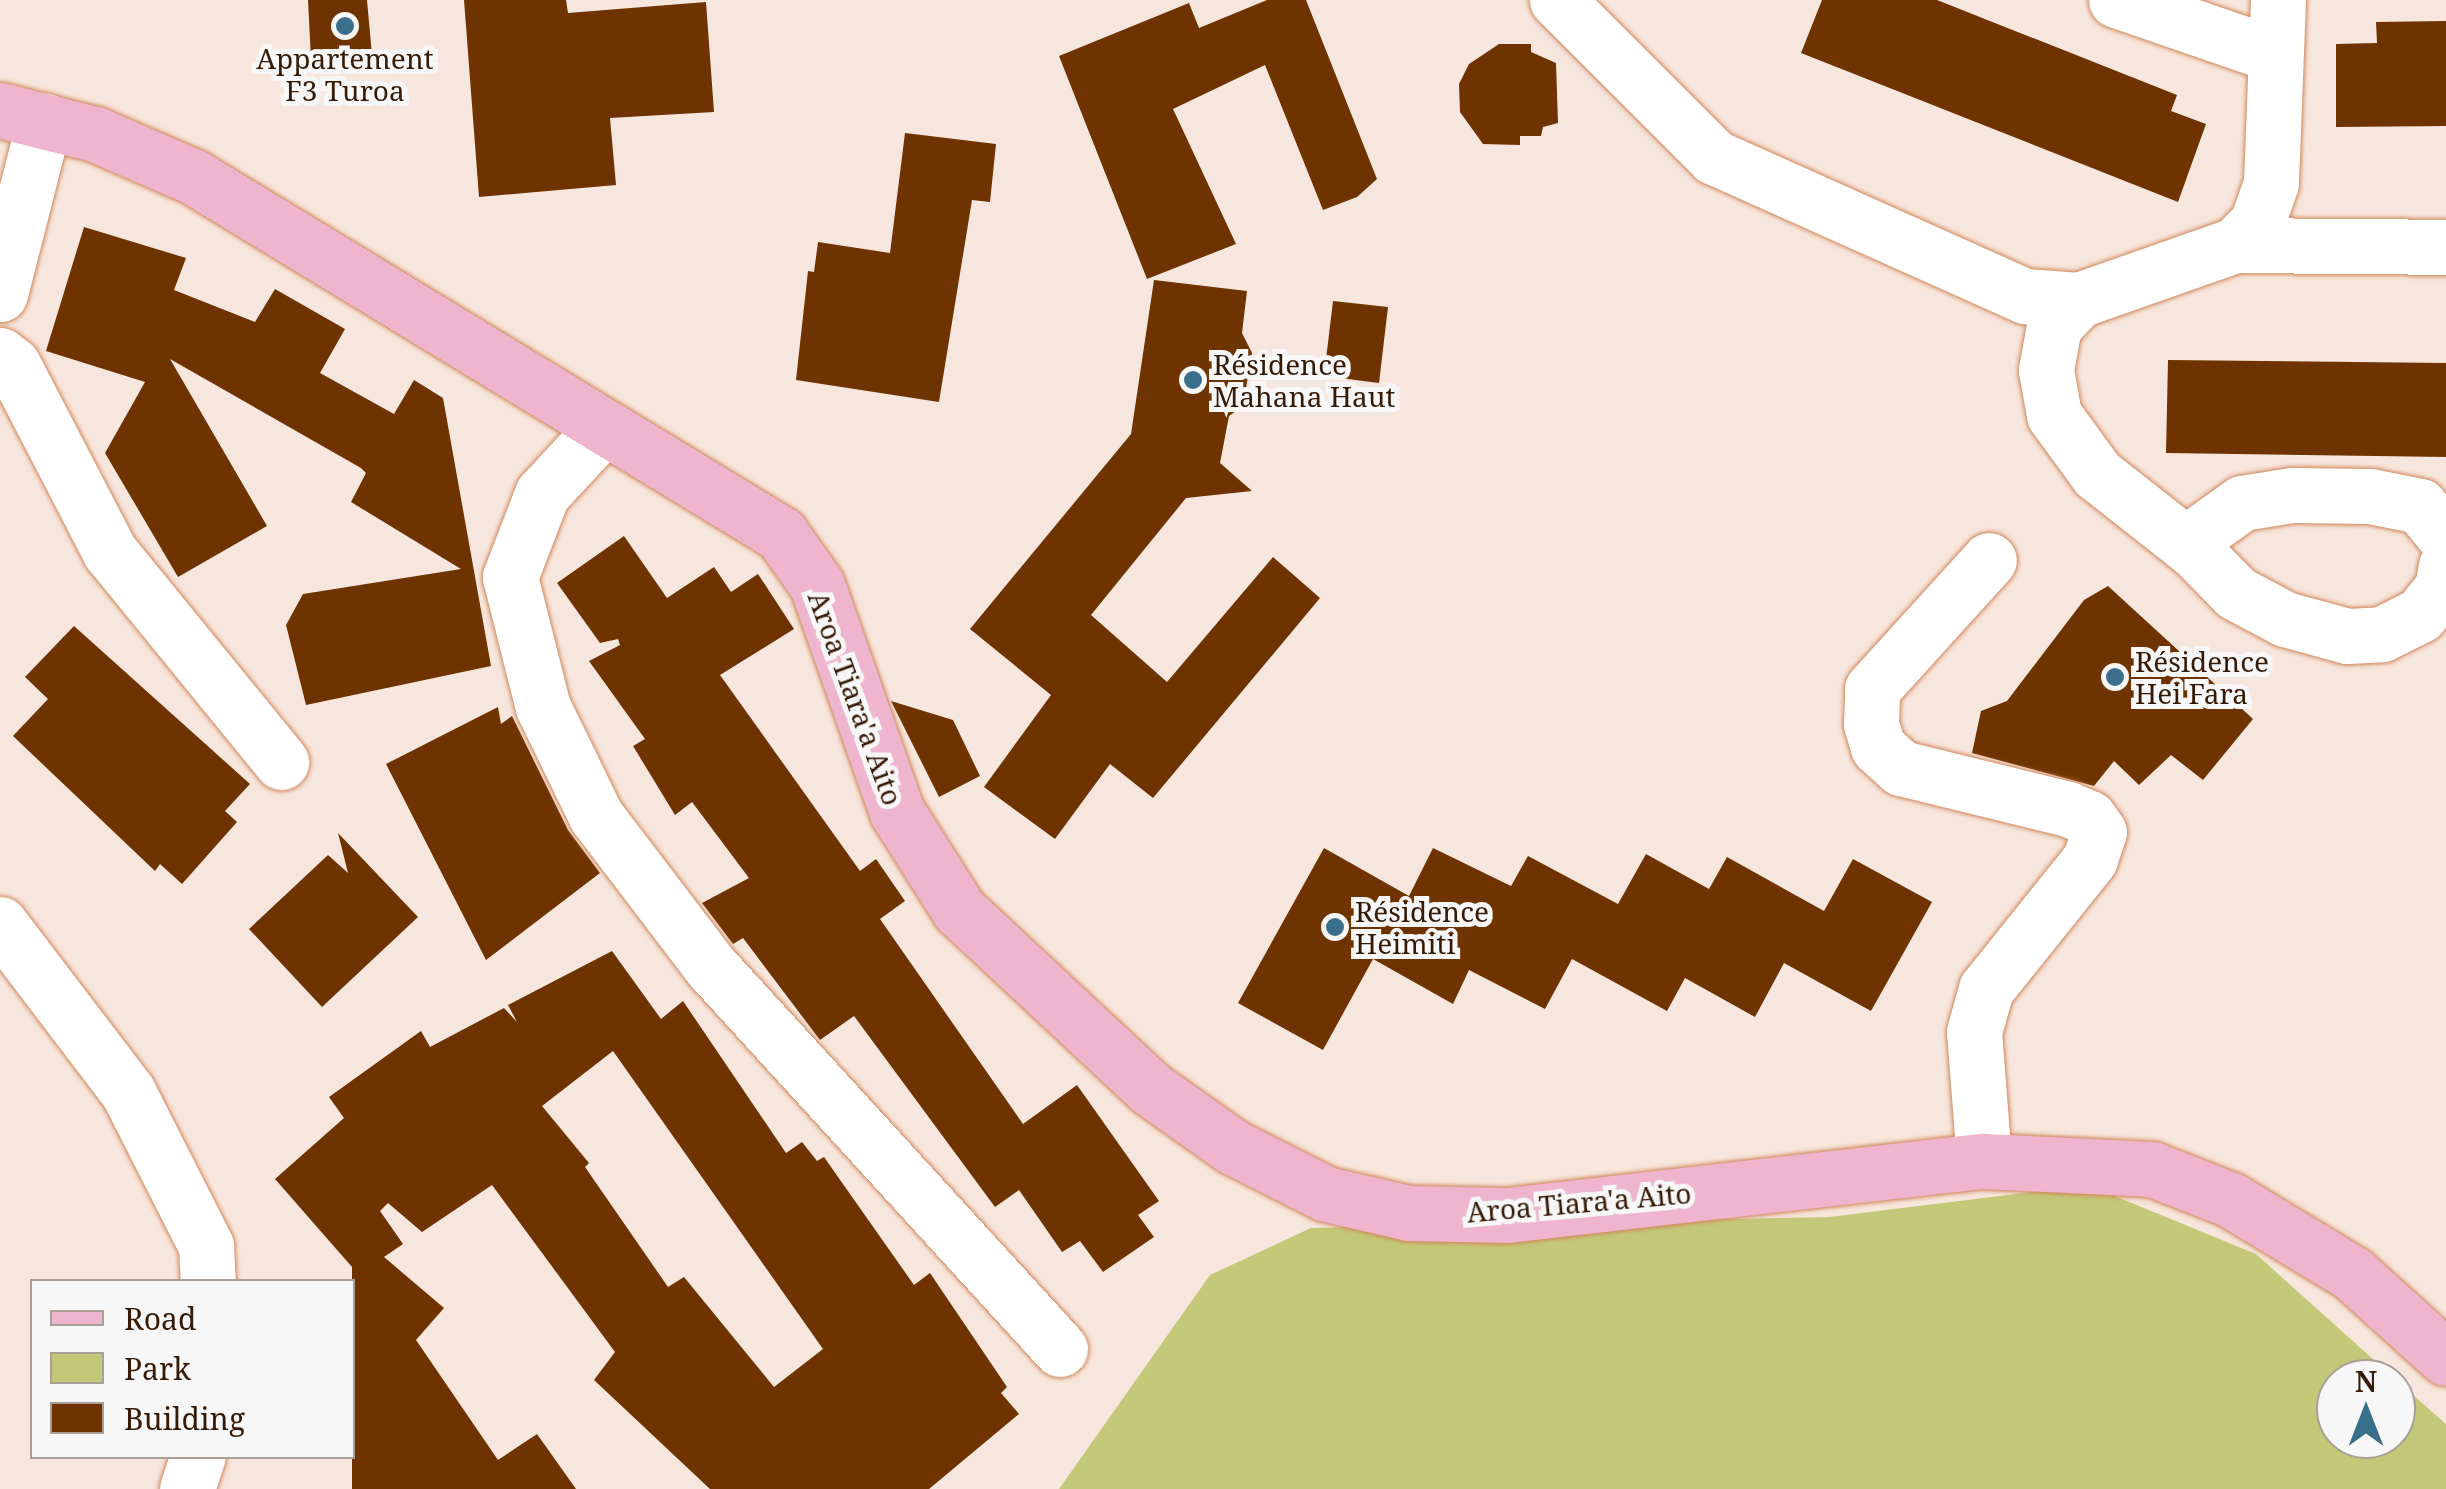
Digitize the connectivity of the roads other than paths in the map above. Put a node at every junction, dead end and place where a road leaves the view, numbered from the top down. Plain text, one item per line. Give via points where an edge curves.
1 (1557, 0) edge
2 (2116, 0) edge
3 (2278, 0) edge
4 (2273, 54) junction
5 (22, 115) edge
6 (2235, 245) junction
7 (2446, 247) edge
8 (0, 294) edge
9 (2080, 300) junction
10 (0, 355) edge
11 (604, 427) junction
12 (2446, 538) edge
13 (2186, 543) junction
14 (1989, 560) dead end
15 (2446, 566) edge
16 (281, 762) dead end
17 (0, 924) edge
18 (1984, 1160) junction
19 (208, 1279) edge
20 (1060, 1349) dead end
21 (2446, 1358) edge
22 (197, 1459) edge
23 (187, 1489) edge

1 - 9 street via 1714,157 2025,296
2 - 4 street
3 - 4 street
4 - 6 street via 2271,183 2256,224
5 - 8 street, Aroa Tiara'a Aito
5 - 11 main road, Aroa Tiara'a Aito via 95,134 194,177
6 - 7 street
6 - 9 street
9 - 13 street via 2054,326 2046,370 2054,414 2098,474
10 - 16 street via 12,365 110,552
11 - 18 main road, Aroa Tiara'a Aito via 781,534 817,585 897,812 959,910 1151,1089 1232,1146 1326,1194 1409,1213 1488,1214
11 - 20 street via 542,494 510,577 543,707 596,816 712,968
12 - 13 street via 2420,506 2370,496 2292,495 2242,503
13 - 15 street via 2236,593 2285,619 2347,636 2382,634 2420,615 2442,588
14 - 18 street via 1872,689 1871,724 1878,748 1900,768 2068,809 2089,818 2099,832 2090,859 1986,989 1974,1032
17 - 19 street via 128,1092 206,1246
18 - 21 main road, Aroa Tiara'a Aito via 2152,1169 2231,1200 2353,1274
22 - 23 street

